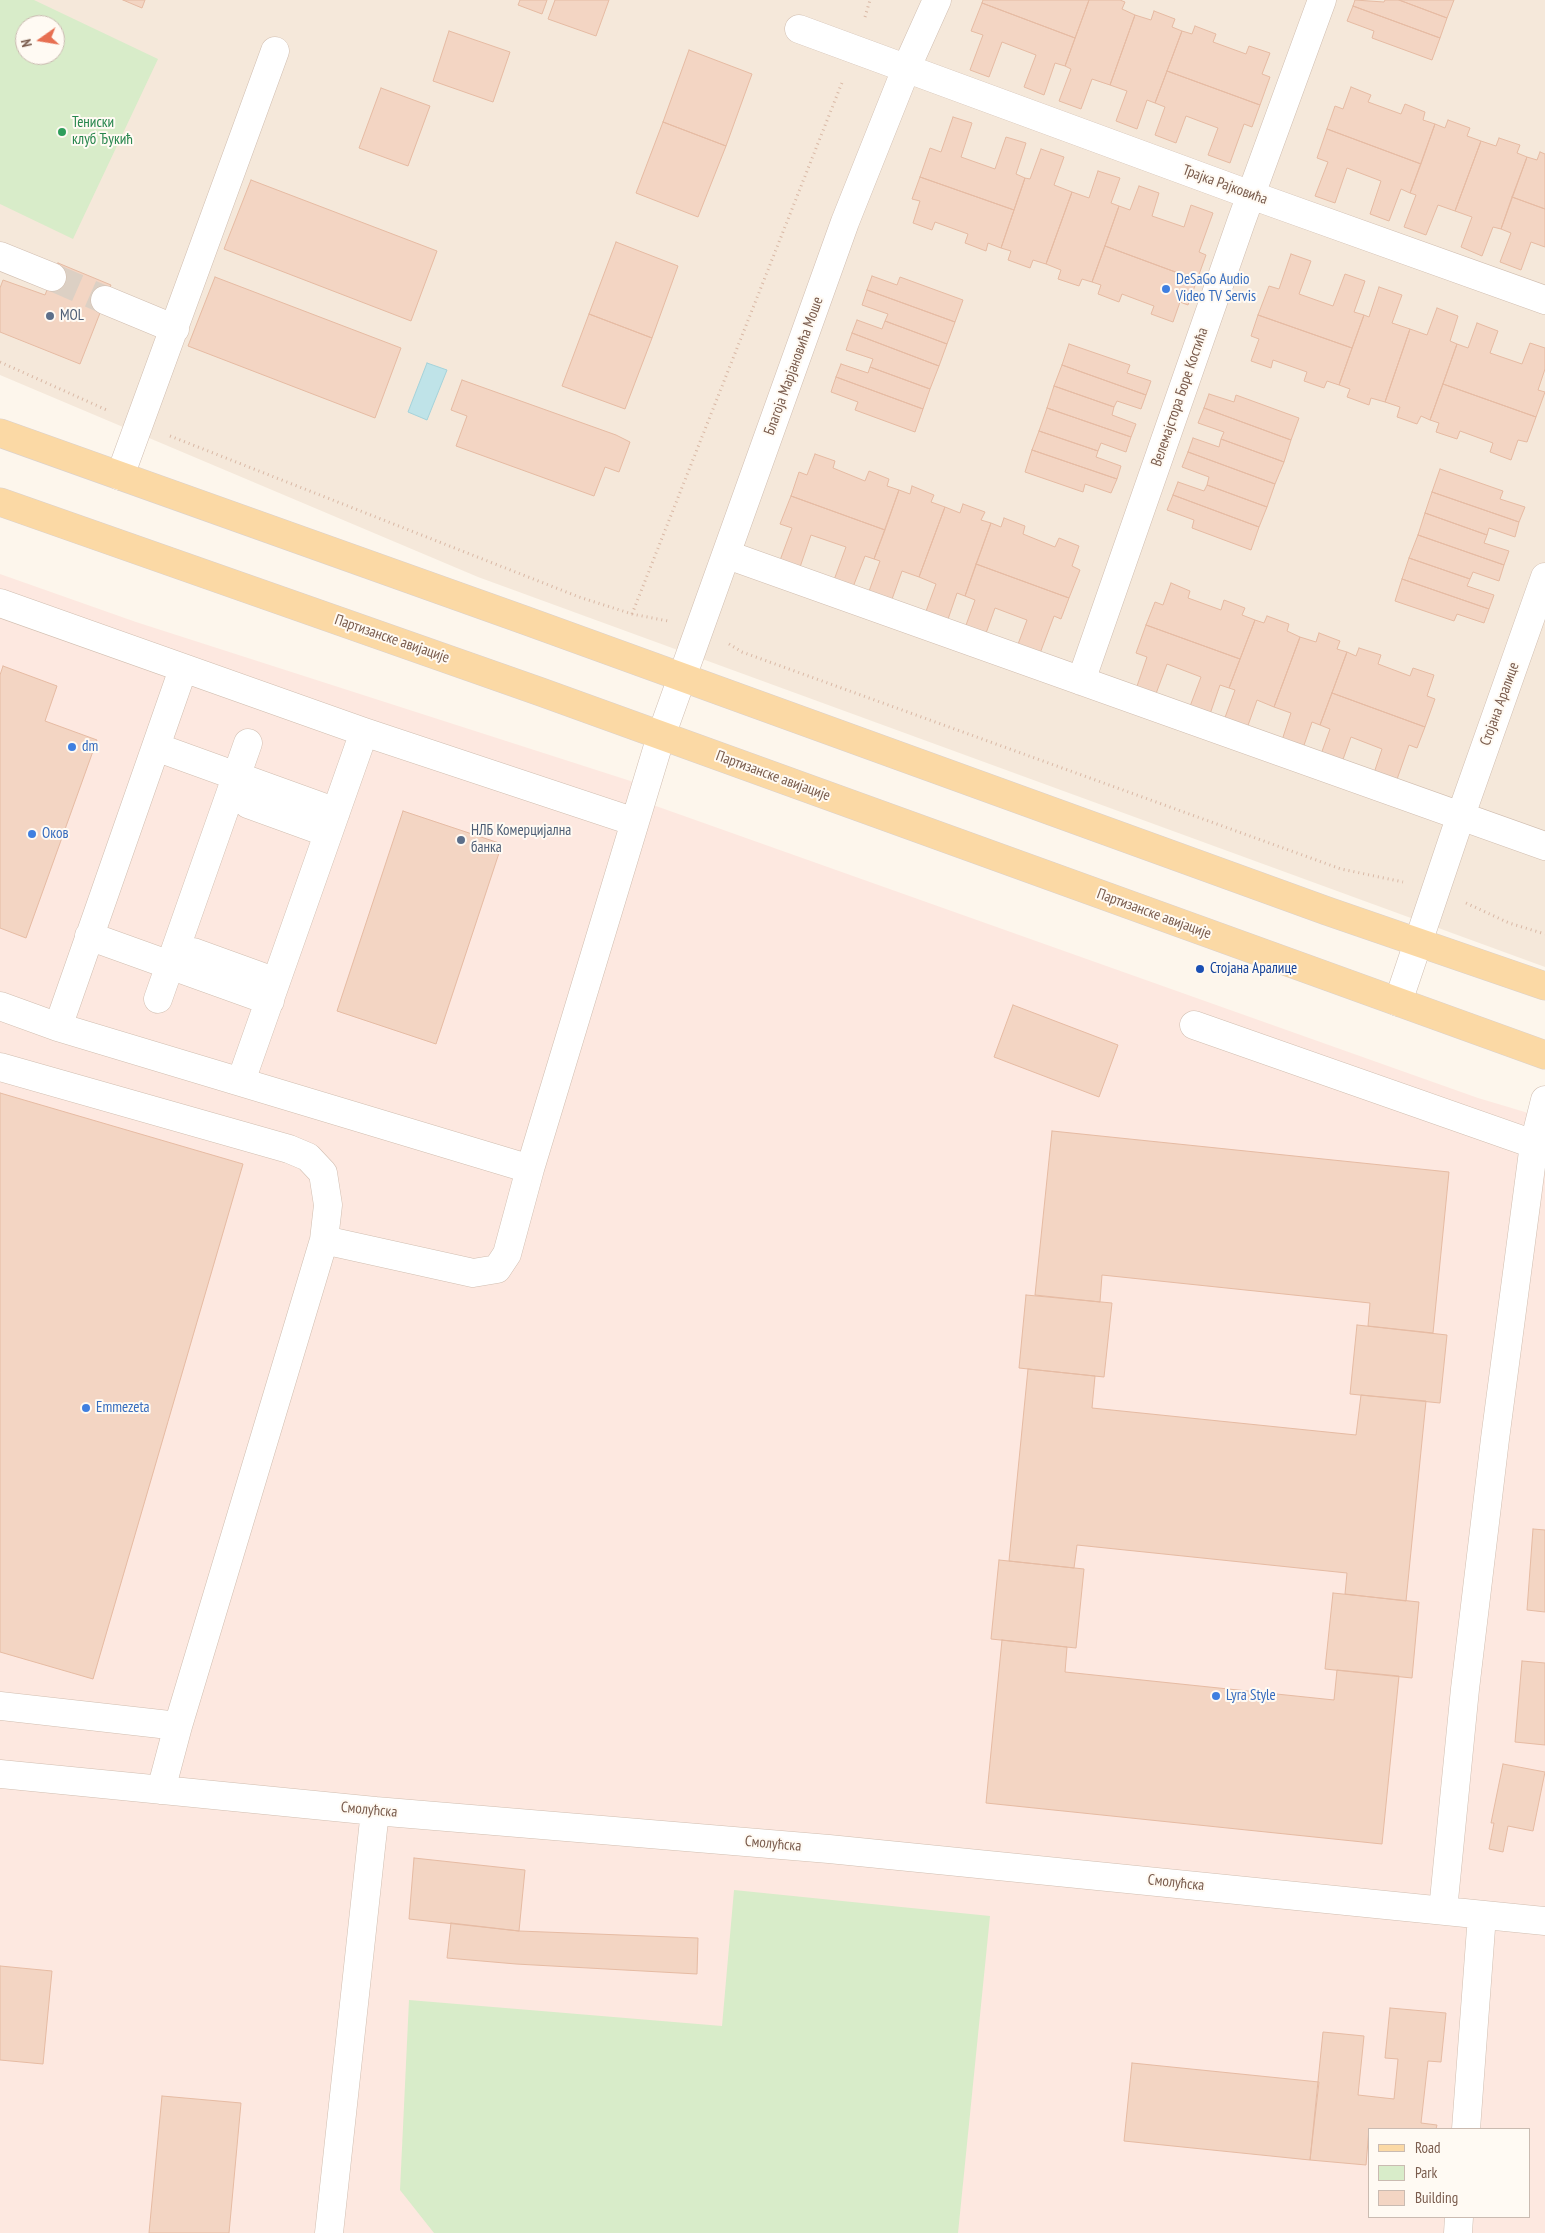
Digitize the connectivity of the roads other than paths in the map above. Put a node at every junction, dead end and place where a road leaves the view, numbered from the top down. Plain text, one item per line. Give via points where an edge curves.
1 (937, 0) edge
2 (1322, 0) edge
3 (799, 29) dead end
4 (275, 51) dead end
5 (906, 69) junction
6 (1250, 195) junction
7 (0, 256) edge
8 (52, 277) tunnel mouth
9 (105, 300) tunnel mouth
10 (1545, 300) edge
11 (175, 329) junction
12 (0, 433) edge
13 (120, 476) junction
14 (0, 502) edge
15 (728, 555) junction
16 (1545, 576) edge
17 (0, 603) edge
18 (183, 669) junction
19 (682, 677) junction
20 (1081, 681) junction
21 (364, 732) junction
22 (661, 736) junction
23 (248, 743) dead end
24 (156, 747) junction
25 (236, 776) junction
26 (248, 804) dead end
27 (1460, 818) junction
28 (332, 822) junction
29 (635, 822) junction
30 (1545, 846) edge
31 (89, 936) junction
32 (1417, 942) junction
33 (182, 958) junction
34 (1545, 986) edge
35 (273, 991) junction
36 (158, 1000) dead end
37 (1398, 1002) junction
38 (0, 1006) edge
39 (1194, 1025) dead end
40 (58, 1026) junction
41 (1545, 1056) edge
42 (0, 1067) edge
43 (241, 1081) junction
44 (1545, 1100) edge
45 (1540, 1146) edge
46 (530, 1169) junction
47 (324, 1240) junction
48 (0, 1706) edge
49 (178, 1726) junction
50 (0, 1774) edge
51 (161, 1790) junction
52 (375, 1811) junction
53 (1443, 1910) junction
54 (1482, 1915) junction
55 (1545, 1921) edge
56 (1466, 2128) edge
57 (1459, 2218) edge
58 (329, 2233) edge
59 (1458, 2233) edge

1 - 5 street, Благоја Марјановића Моше
2 - 6 street, Велемајстора Боре Костића
3 - 5 street, Трајка Рајковића
4 - 11 street
5 - 6 street, Трајка Рајковића
5 - 15 street, Благоја Марјановића Моше via 845,222
6 - 10 street, Трајка Рајковића
6 - 20 street, Велемајстора Боре Костића
7 - 8 street
9 - 11 street
11 - 13 street
12 - 13 main road
13 - 19 main road
14 - 22 main road, Партизанске авијације
15 - 19 street, Благоја Марјановића Моше
15 - 20 street
16 - 27 street, Стојана Аралице
17 - 18 street
18 - 21 street
18 - 24 street
19 - 22 street, Благоја Марјановића Моше
19 - 32 main road
20 - 27 street
21 - 28 street
21 - 29 street
22 - 29 street, Благоја Марјановића Моше
22 - 37 main road, Партизанске авијације
23 - 25 street
24 - 25 street
24 - 31 street
25 - 28 street
25 - 33 street
26 - 28 street
27 - 30 street
27 - 32 street, Стојана Аралице
28 - 35 street
29 - 46 street, Благоја Марјановића Моше
31 - 33 street
31 - 40 street
32 - 34 main road
32 - 37 street, Стојана Аралице
33 - 35 street
33 - 36 street
35 - 43 street
37 - 41 main road, Партизанске авијације
38 - 40 street
39 - 45 street
40 - 43 street
42 - 47 street via 308,1157 323,1173 328,1205
43 - 46 street
44 - 45 street
45 - 53 street via 1489,1487
46 - 47 street, Благоја Марјановића Моше via 507,1254 497,1269 473,1273
47 - 49 street
48 - 49 street
49 - 51 street
50 - 51 street, Смолућска
51 - 52 street, Смолућска
52 - 53 street, Смолућска via 829,1849
52 - 58 street
53 - 54 street, Смолућска
54 - 55 street, Смолућска
54 - 56 street
57 - 59 street

